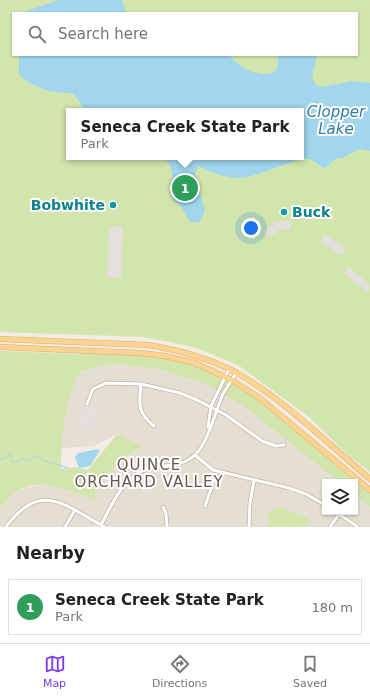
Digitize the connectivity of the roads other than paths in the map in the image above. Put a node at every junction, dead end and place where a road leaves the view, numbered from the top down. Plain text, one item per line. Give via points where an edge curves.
1 (0, 339) edge
2 (0, 347) edge
3 (229, 370) junction
4 (236, 373) junction
5 (226, 377) junction
6 (232, 380) junction
7 (141, 384) junction
8 (87, 404) dead end
9 (211, 406) junction
10 (217, 410) junction
11 (154, 426) dead end
12 (208, 431) junction
13 (284, 445) dead end
14 (195, 455) junction
15 (216, 471) junction
16 (370, 479) edge
17 (254, 480) junction
18 (370, 490) edge
19 (322, 503) edge
20 (206, 506) dead end
21 (163, 507) dead end
22 (75, 510) junction
23 (337, 515) edge
24 (341, 515) edge
25 (101, 525) junction
26 (6, 527) edge
27 (66, 527) edge
28 (105, 527) edge
29 (167, 527) edge
30 (249, 527) edge
31 (330, 527) edge
32 (358, 527) edge

1 - 3 main road via 148,345 186,352
2 - 5 main road via 152,354 195,364
3 - 4 main road
3 - 5 street
4 - 6 street
4 - 16 main road via 258,386
5 - 6 main road
5 - 9 street
6 - 10 street
6 - 18 main road via 261,399
7 - 8 street via 100,384 90,393
7 - 9 street via 180,393
7 - 11 street via 140,411
9 - 10 street
9 - 12 street
10 - 12 street
10 - 13 street via 262,441 276,446
12 - 14 street
14 - 15 street via 207,467
14 - 25 street via 179,464 150,468 133,476 121,488
15 - 17 street
15 - 20 street
17 - 19 street via 306,494
17 - 30 street
21 - 29 street
22 - 25 street
22 - 26 street via 57,501 37,502 20,510
22 - 27 street
23 - 31 street
24 - 32 street
25 - 28 street

